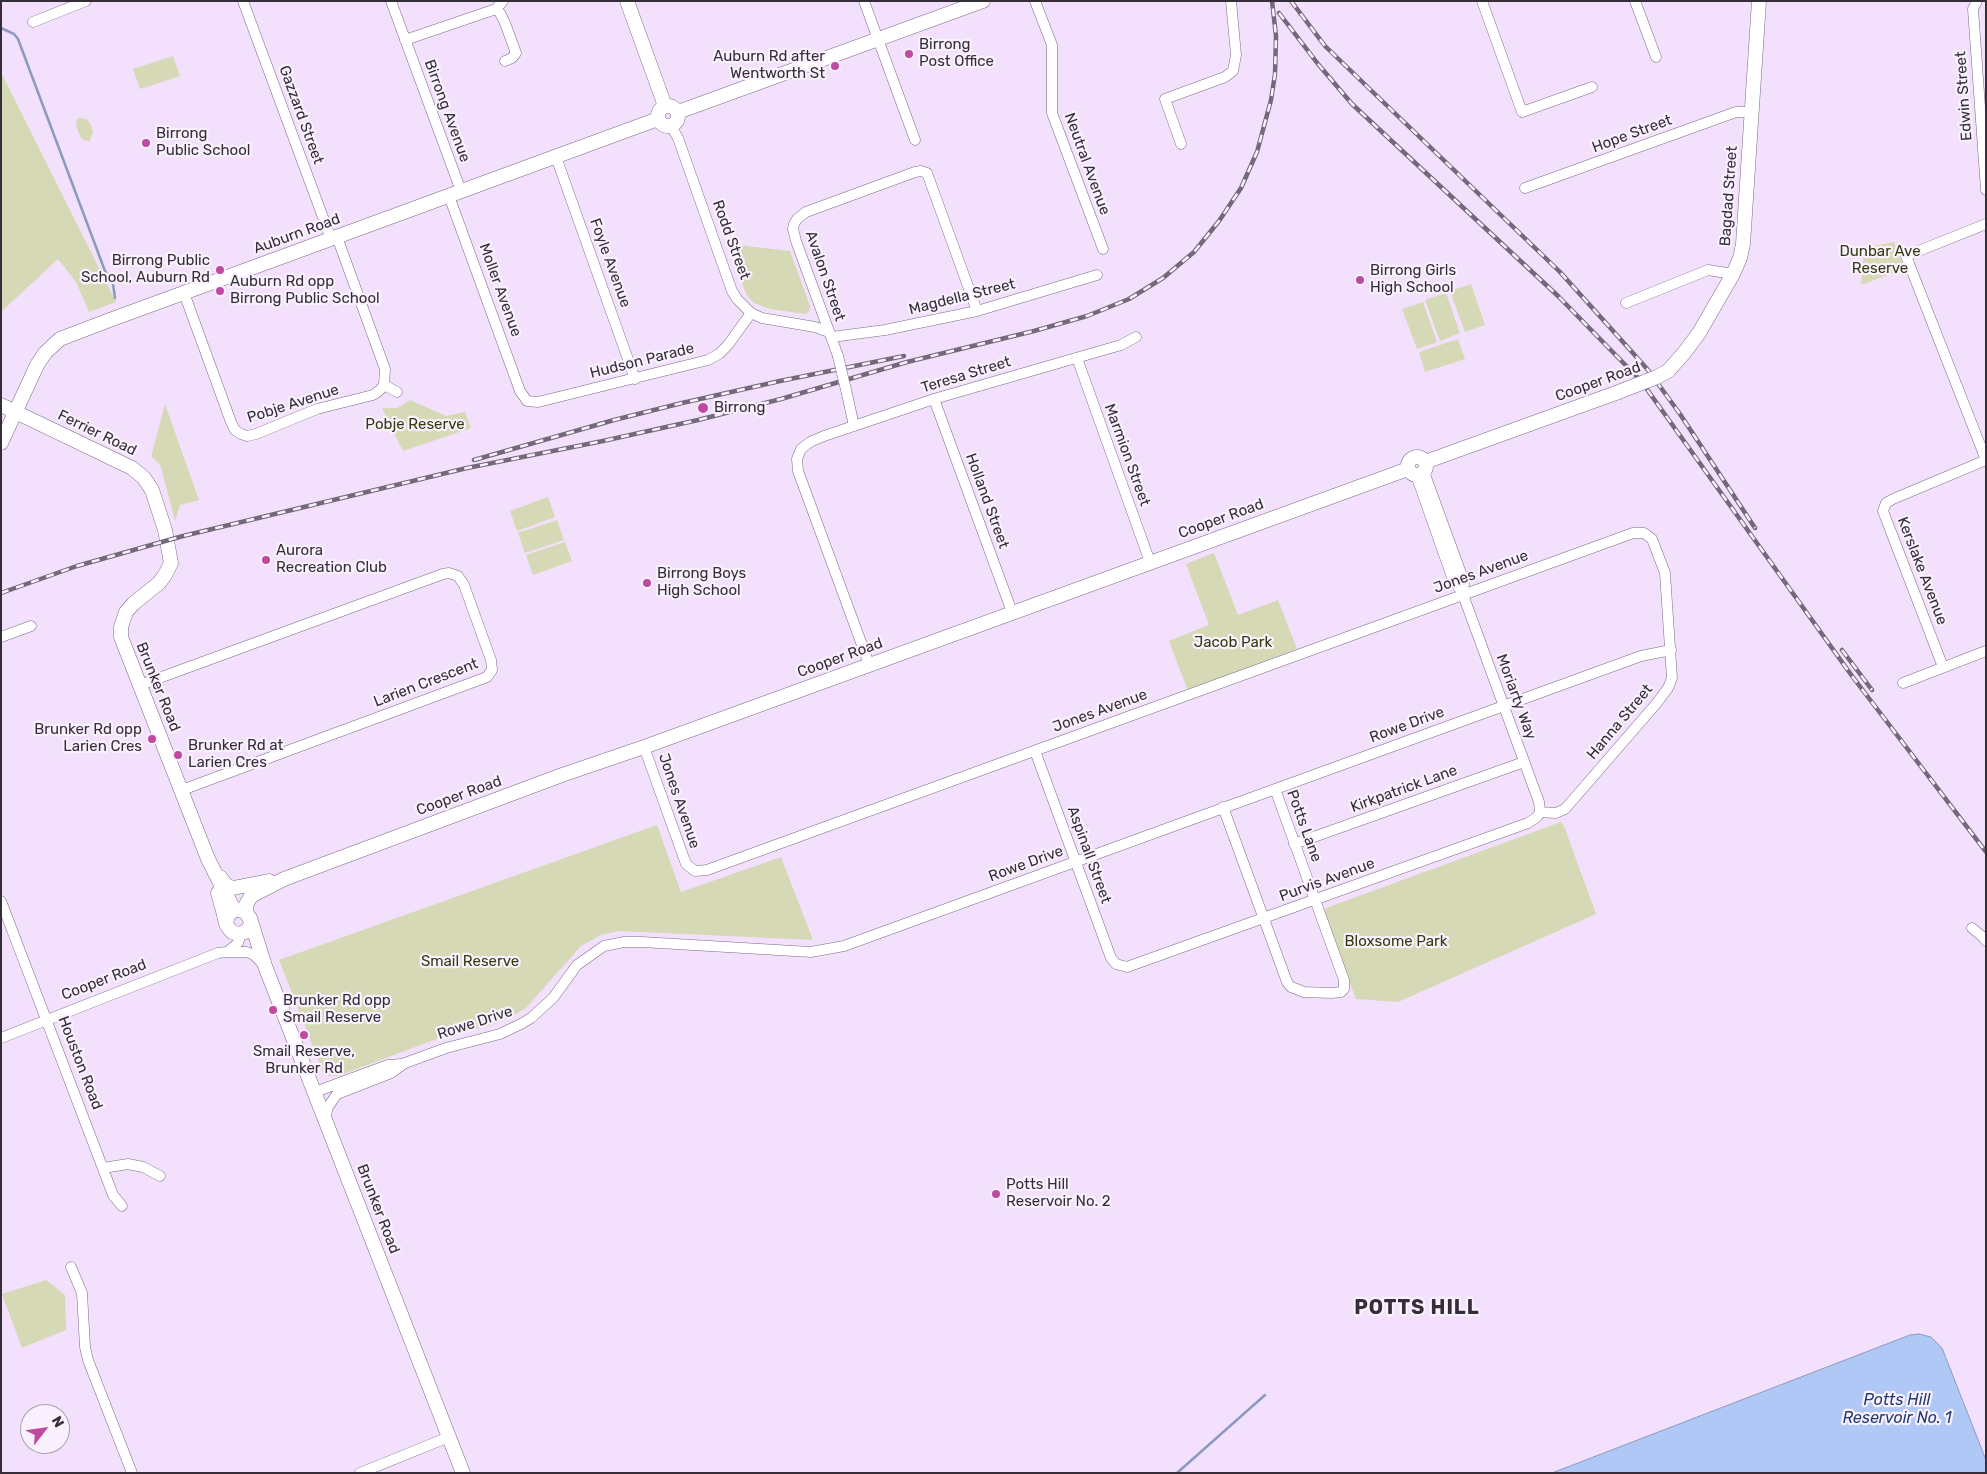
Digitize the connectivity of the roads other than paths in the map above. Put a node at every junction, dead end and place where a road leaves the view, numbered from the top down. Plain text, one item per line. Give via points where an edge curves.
1 (86, 1) edge
2 (243, 1) edge
3 (391, 1) edge
4 (627, 1) edge
5 (864, 1) edge
6 (983, 1) edge
7 (1035, 1) edge
8 (1231, 1) edge
9 (1482, 1) edge
10 (1635, 1) edge
11 (1759, 1) edge
12 (1977, 1) edge
13 (499, 5) edge
14 (33, 22) dead end
15 (406, 40) junction
16 (878, 40) junction
17 (1656, 57) dead end
18 (505, 61) dead end
19 (1592, 87) dead end
20 (665, 106) junction
21 (678, 112) junction
22 (1751, 112) junction
23 (664, 122) junction
24 (915, 140) dead end
25 (1181, 144) dead end
26 (556, 157) junction
27 (1525, 188) dead end
28 (1986, 190) edge
29 (455, 194) junction
30 (1986, 224) edge
31 (334, 238) junction
32 (1103, 249) dead end
33 (1733, 274) junction
34 (1097, 275) dead end
35 (184, 293) junction
36 (1626, 303) dead end
37 (977, 311) junction
38 (751, 313) junction
39 (830, 335) junction
40 (1136, 338) dead end
41 (1076, 358) junction
42 (1668, 370) joint
43 (635, 379) junction
44 (384, 385) junction
45 (397, 392) dead end
46 (522, 395) joint
47 (934, 399) junction
48 (1, 405) edge
49 (16, 412) junction
50 (854, 426) junction
51 (1, 443) edge
52 (1986, 460) edge
53 (1418, 470) junction
54 (1644, 533) joint
55 (1150, 562) junction
56 (169, 568) joint
57 (1462, 593) junction
58 (1012, 612) junction
59 (31, 626) dead end
60 (1, 637) edge
61 (1670, 650) junction
62 (1986, 651) edge
63 (869, 664) junction
64 (1943, 667) junction
65 (1903, 683) dead end
66 (140, 685) junction
67 (1503, 706) junction
68 (644, 747) junction
69 (1035, 751) junction
70 (1524, 762) junction
71 (1275, 789) junction
72 (182, 790) junction
73 (1223, 807) junction
74 (1540, 812) junction
75 (1294, 844) junction
76 (208, 859) junction
77 (1076, 862) junction
78 (284, 879) junction
79 (1315, 900) junction
80 (1, 901) edge
81 (242, 912) junction
82 (1263, 919) junction
83 (1972, 928) dead end
84 (235, 930) junction
85 (1986, 941) edge
86 (223, 952) junction
87 (263, 962) junction
88 (1121, 966) joint
89 (48, 1020) junction
90 (1, 1038) edge
91 (405, 1063) junction
92 (315, 1092) junction
93 (325, 1119) junction
94 (103, 1168) junction
95 (160, 1176) dead end
96 (122, 1206) dead end
97 (71, 1267) dead end
98 (449, 1437) junction
99 (132, 1473) edge
100 (360, 1473) edge
101 (464, 1473) edge

1 - 14 street
2 - 31 street, Gazzard Street
3 - 15 street, Birrong Avenue
4 - 20 main road
5 - 16 street
6 - 16 main road
7 - 32 street, Neutral Avenue via 1052,45 1052,113
8 - 25 street via 1236,55 1233,71 1219,80 1165,99
9 - 19 street via 1522,112
10 - 17 street
11 - 22 main road, Bagdad Street
12 - 28 street, Edwin Street via 1973,9
13 - 15 street
13 - 18 street via 516,52
15 - 29 street, Birrong Avenue
16 - 21 main road
16 - 24 street
20 - 21 main road via 671,106
20 - 23 main road via 660,110
21 - 23 main road via 678,119
22 - 27 street, Hope Street via 1736,112
22 - 33 main road, Bagdad Street via 1743,244
23 - 26 main road, Auburn Road
23 - 38 street, Rodd Street via 678,138 732,291
26 - 29 main road, Auburn Road
26 - 43 street, Foyle Avenue
29 - 31 main road, Auburn Road
29 - 46 street, Moller Avenue
30 - 52 street via 1906,256
31 - 35 main road, Auburn Road
31 - 44 street via 385,370
33 - 36 street via 1708,270
33 - 42 main road, Bagdad Street via 1700,333
34 - 37 street, Magdella Street
35 - 44 street, Pobje Avenue via 231,422 241,434 256,434 317,409 373,395
35 - 49 main road, Auburn Road via 71,334 52,345 37,365
37 - 39 street, Magdella Street via 885,330
37 - 39 street, Avalon Street via 929,179 926,173 915,172 806,212 794,224 794,234
38 - 39 street, Rodd Street via 773,321 815,327
38 - 43 street, Hudson Parade via 719,354 708,360
39 - 50 street, Avalon Street, bridge
40 - 41 street, Teresa Street
41 - 47 street, Teresa Street
41 - 55 street, Marmion Street
42 - 53 main road, Cooper Road, bridge
43 - 46 street, Hudson Parade via 538,402 527,401
44 - 45 street
47 - 50 street, Teresa Street
47 - 58 street, Holland Street
48 - 49 main road, Ferrier Road
49 - 51 main road, Auburn Road
49 - 56 main road, Ferrier Road via 139,473 158,504 170,552
50 - 63 street, Teresa Street via 805,445 797,459 798,471
52 - 64 street, Kerslake Avenue via 1893,499 1882,511
53 - 55 main road, Cooper Road
53 - 57 street, Moriarty Way via 1453,580
54 - 57 street, Jones Avenue via 1633,533
54 - 61 street, Hanna Street via 1652,539 1665,574
55 - 58 main road, Cooper Road
56 - 66 main road, Brunker Road via 159,583 129,608 122,622 121,638
57 - 67 street, Moriarty Way
57 - 69 street, Jones Avenue
58 - 63 main road, Cooper Road
59 - 60 street
61 - 67 street, Rowe Drive via 1641,656
61 - 74 street, Hanna Street via 1672,678 1656,704 1566,809 1556,813
62 - 64 street
63 - 68 main road, Cooper Road
64 - 65 street
66 - 72 main road, Brunker Road
66 - 72 street, Larien Crescent via 443,574 458,576 464,585 492,660 492,670 487,677
67 - 70 street, Moriarty Way
67 - 71 street, Rowe Drive
68 - 69 street, Jones Avenue via 681,852 686,864 695,871 707,870
68 - 78 main road, Cooper Road
69 - 77 street, Aspinall Street
70 - 74 street, Moriarty Way
70 - 75 street, Kirkpatrick Lane
71 - 73 street, Rowe Drive
71 - 75 street, Potts Lane
72 - 76 main road, Brunker Road
73 - 77 street, Rowe Drive
73 - 82 street
74 - 79 street, Purvis Avenue via 1528,823
75 - 79 street, Potts Lane
76 - 78 main road via 229,888
76 - 81 main road, Brunker Road
76 - 84 main road, Brunker Road
77 - 88 street, Aspinall Street via 1110,958
77 - 91 street, Rowe Drive via 828,950 811,952 642,942 604,946 577,965 553,998 520,1024 500,1034 460,1043
78 - 81 main road via 251,896
79 - 82 street, Purvis Avenue
79 - 82 street, Potts Lane via 1345,984 1338,993 1291,987
80 - 89 street, Houston Road
81 - 84 main road via 228,915
81 - 84 main road via 250,927
81 - 87 main road, Brunker Road
82 - 88 street, Purvis Avenue via 1135,965
83 - 85 street
84 - 86 street via 238,943
84 - 87 main road, Brunker Road
86 - 87 street via 247,952
86 - 89 street, Cooper Road
87 - 92 main road, Brunker Road
89 - 90 street, Cooper Road
89 - 94 street, Houston Road
91 - 92 street, Rowe Drive via 388,1065
91 - 93 street, Rowe Drive via 391,1073 337,1094
92 - 93 main road, Brunker Road
93 - 98 main road, Brunker Road
94 - 95 street via 128,1164
94 - 96 street, Houston Road via 113,1195
97 - 99 street via 82,1293 88,1360
98 - 100 street
98 - 101 main road, Brunker Road

